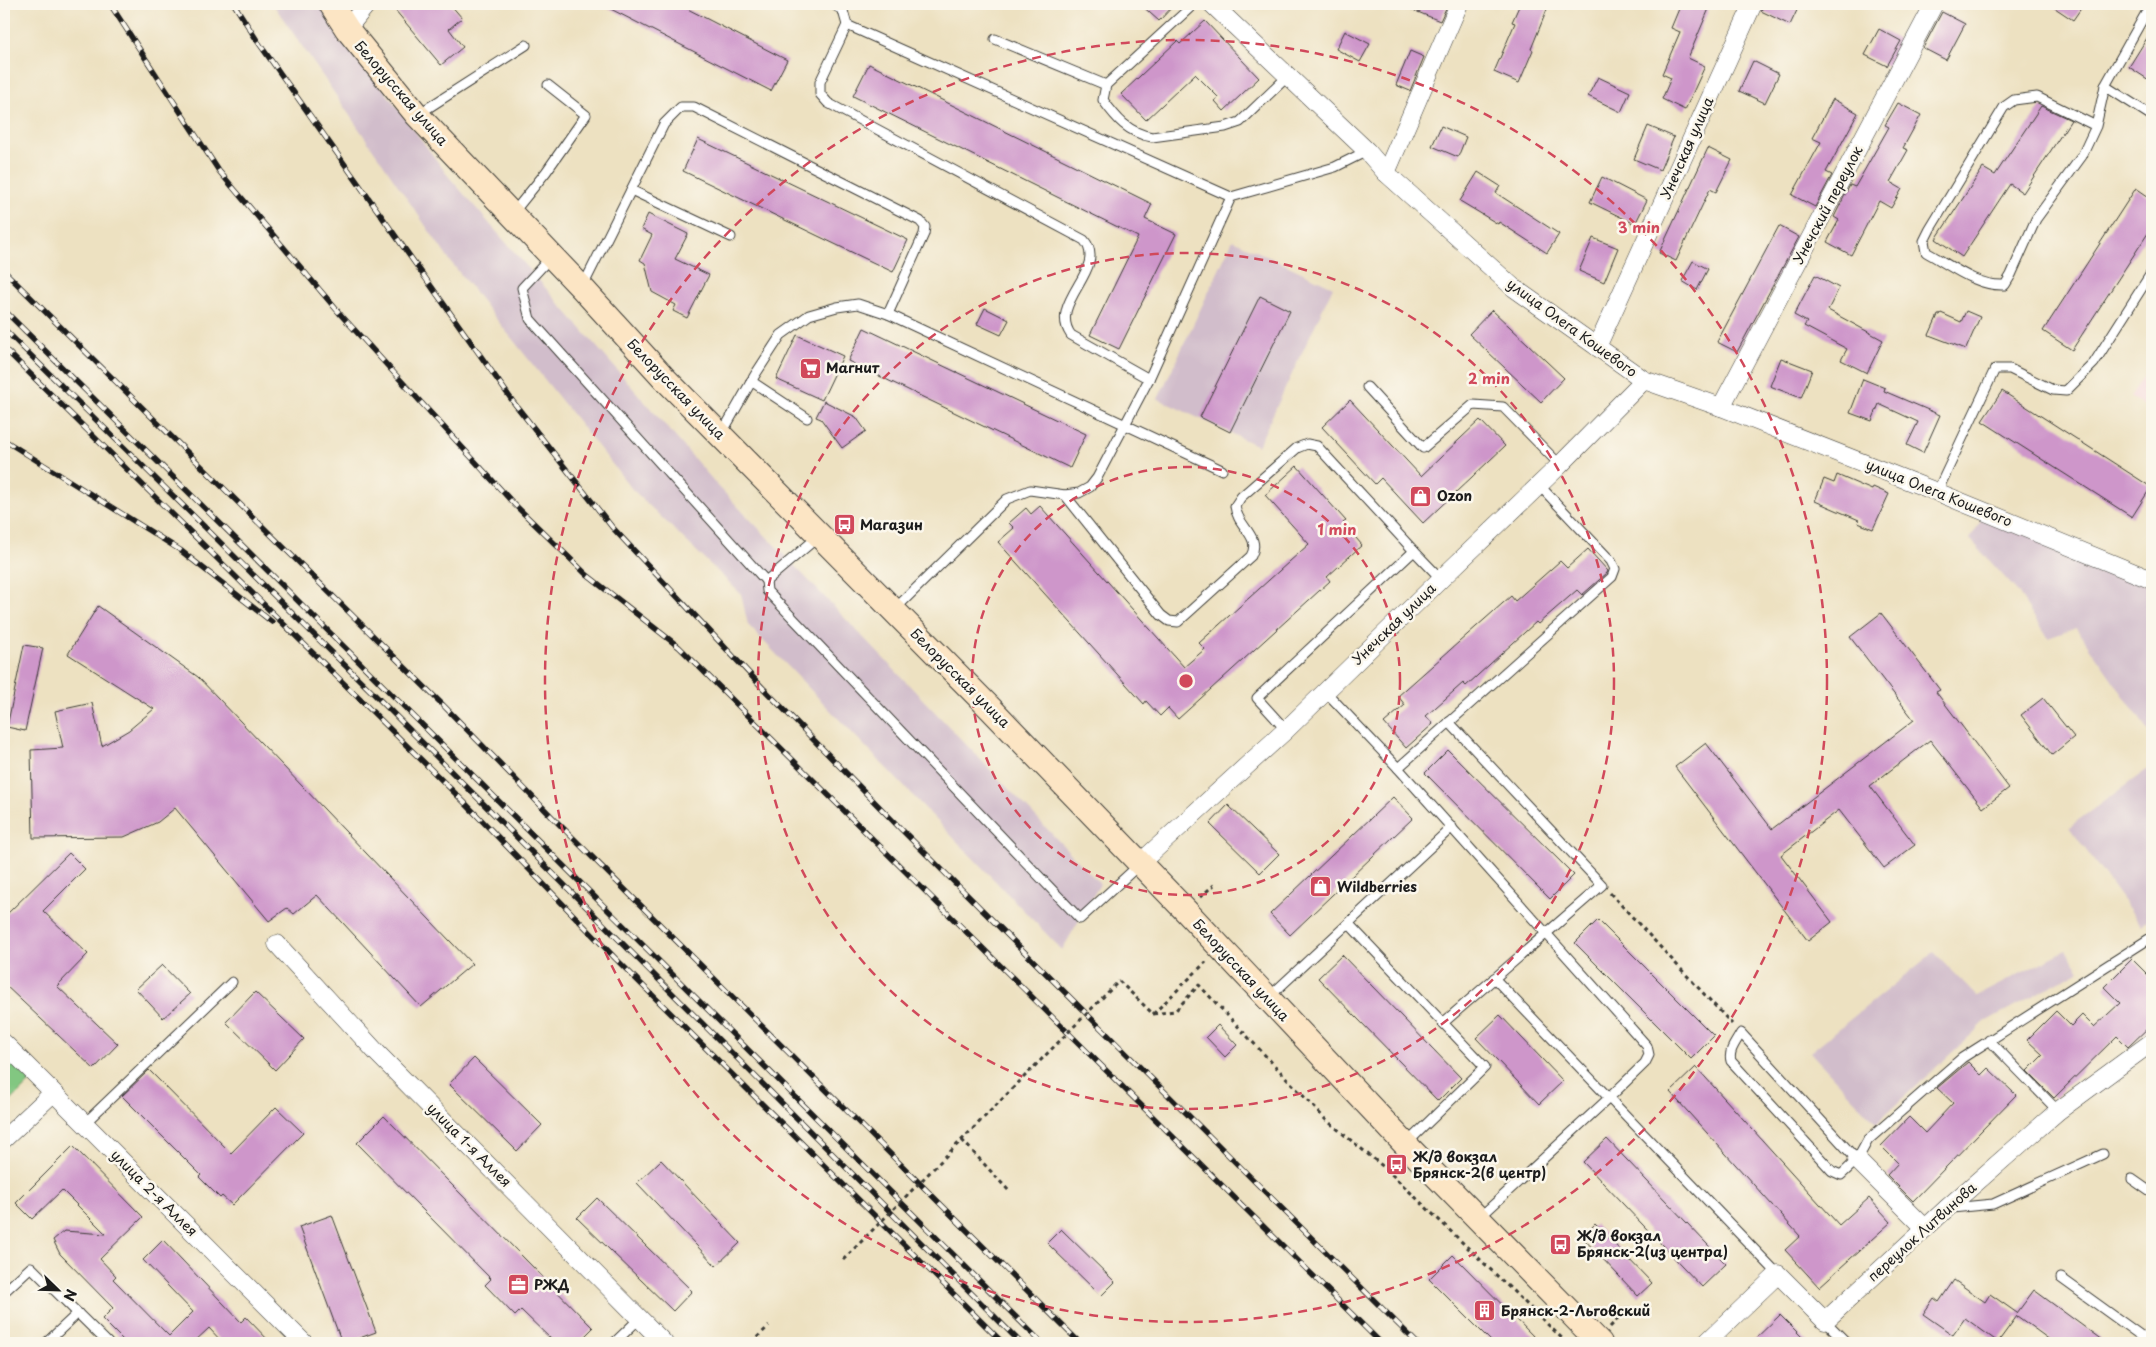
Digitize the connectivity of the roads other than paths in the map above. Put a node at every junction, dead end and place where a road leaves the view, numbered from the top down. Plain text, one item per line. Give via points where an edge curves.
1 (331, 4) edge
2 (367, 4) edge
3 (841, 4) edge
4 (1194, 4) edge
5 (1212, 4) edge
6 (1459, 4) edge
7 (1753, 4) edge
8 (1934, 4) edge
9 (2151, 4) edge
10 (847, 25) junction
11 (347, 29) junction
12 (995, 39) dead end
13 (526, 44) dead end
14 (1288, 76) junction
15 (548, 85) dead end
16 (1106, 85) junction
17 (2105, 86) junction
18 (417, 115) junction
19 (2152, 116) edge
20 (2096, 126) junction
21 (1367, 151) junction
22 (1386, 173) junction
23 (631, 190) junction
24 (1231, 197) junction
25 (511, 215) junction
26 (731, 237) dead end
27 (551, 257) junction
28 (2152, 272) edge
29 (582, 288) junction
30 (888, 314) junction
31 (1597, 347) junction
32 (1148, 380) junction
33 (1644, 380) junction
34 (751, 381) junction
35 (1367, 387) dead end
36 (1721, 407) junction
37 (807, 418) dead end
38 (1125, 426) junction
39 (720, 436) junction
40 (1560, 465) junction
41 (1222, 470) dead end
42 (1539, 484) junction
43 (1937, 492) junction
44 (1065, 495) junction
45 (819, 536) junction
46 (1414, 551) junction
47 (1441, 579) junction
48 (2152, 580) edge
49 (766, 581) junction
50 (893, 611) junction
51 (1325, 691) junction
52 (1449, 722) junction
53 (1286, 730) junction
54 (1398, 768) junction
55 (1452, 827) junction
56 (1140, 864) junction
57 (1350, 924) junction
58 (1546, 933) junction
59 (2152, 937) edge
60 (277, 944) dead end
61 (1494, 978) junction
62 (232, 982) dead end
63 (1268, 998) junction
64 (1443, 1023) junction
65 (1989, 1040) junction
66 (2152, 1042) edge
67 (4, 1043) edge
68 (53, 1093) junction
69 (1609, 1098) junction
70 (2058, 1111) junction
71 (84, 1124) junction
72 (4, 1140) edge
73 (1405, 1144) junction
74 (2103, 1154) dead end
75 (1857, 1160) junction
76 (2132, 1178) dead end
77 (2152, 1193) edge
78 (1946, 1209) junction
79 (1479, 1218) junction
80 (1924, 1228) junction
81 (1778, 1274) junction
82 (2061, 1278) dead end
83 (4, 1292) edge
84 (78, 1313) junction
85 (640, 1318) junction
86 (1824, 1321) junction
87 (46, 1343) edge
88 (108, 1343) edge
89 (304, 1343) edge
90 (614, 1343) edge
91 (664, 1343) edge
92 (1600, 1343) edge
93 (1706, 1343) edge
94 (1846, 1343) edge
95 (2151, 1343) edge

1 - 11 main road, Белорусская улица
2 - 11 street
3 - 10 lane
4 - 16 lane
5 - 14 street, улица Олега Кошевого
6 - 22 street
7 - 31 street, Унечская улица
8 - 36 street, Унечский переулок
9 - 17 lane
10 - 24 lane
10 - 32 lane via 820,82 820,94 828,103 1084,240 1090,247 1091,258 1064,315 1065,327 1071,336
11 - 18 main road, Белорусская улица
12 - 16 lane
13 - 18 lane
14 - 16 lane via 1240,122 1152,137 1130,130 1115,118 1103,100
14 - 21 street, улица Олега Кошевого
15 - 25 lane via 586,114
17 - 19 lane
17 - 20 lane
18 - 25 main road, Белорусская улица
20 - 20 lane via 2082,156 2036,220 2004,285 1980,282 1926,252 1924,241 1930,229 2004,107 2014,100 2037,96
21 - 22 street, улица Олега Кошевого
21 - 24 lane via 1334,167
22 - 31 street, улица Олега Кошевого via 1514,288
23 - 26 lane
23 - 29 lane
23 - 30 lane via 664,124 681,107 694,107 920,221 925,227 924,234
24 - 32 lane
25 - 27 main road, Белорусская улица
27 - 29 main road, Белорусская улица
27 - 49 lane via 522,288 530,319
28 - 43 lane via 2094,362 2066,390 2053,390 2010,369 1994,369
29 - 39 main road, Белорусская улица
30 - 34 lane via 858,304 809,315 781,335
30 - 38 lane
31 - 33 street, улица Олега Кошевого
32 - 38 lane
33 - 36 street, улица Олега Кошевого
33 - 40 street, Унечская улица
34 - 37 lane
34 - 39 lane
35 - 40 lane via 1423,448 1472,406 1503,407
36 - 43 street, улица Олега Кошевого
38 - 41 lane
38 - 44 lane via 1090,487
39 - 45 main road, Белорусская улица
40 - 42 street, Унечская улица
42 - 47 street, Унечская улица
42 - 52 lane via 1611,561 1612,577
43 - 48 street, улица Олега Кошевого
44 - 46 lane via 1169,621 1178,622 1251,556 1255,548 1253,539 1236,516 1235,506 1297,448 1308,444 1316,446
44 - 50 lane via 1030,490 1007,498
45 - 49 lane
45 - 50 main road, Белорусская улица
46 - 47 lane
46 - 53 lane via 1257,698
47 - 51 street, Унечская улица
49 - 56 lane via 766,591 1080,919
50 - 56 main road, Белорусская улица
51 - 53 street, Унечская улица
51 - 54 lane
52 - 54 lane
52 - 58 lane via 1602,885
53 - 56 street, Унечская улица
54 - 55 lane
55 - 57 lane
55 - 58 lane
56 - 63 main road, Белорусская улица
57 - 63 lane
57 - 64 lane
58 - 61 lane
58 - 69 lane via 1647,1046 1649,1055 1645,1063
59 - 65 lane
60 - 85 street, улица 1-я Аллея via 378,1054
61 - 64 lane
61 - 69 lane
62 - 71 lane
63 - 73 main road, Белорусская улица
64 - 73 lane via 1484,1067
65 - 70 lane
65 - 75 lane via 1962,1058 1868,1140
66 - 70 street, переулок Литвинова
67 - 68 street, улица 2-я Аллея
68 - 71 street, улица 2-я Аллея
68 - 72 street
69 - 79 lane
69 - 81 lane
70 - 78 street, переулок Литвинова
71 - 89 street, улица 2-я Аллея
73 - 79 main road, Белорусская улица
74 - 78 lane via 1993,1204
75 - 75 lane via 1840,1176 1832,1171 1731,1061 1731,1050 1741,1034
75 - 80 street
76 - 77 lane
78 - 80 street, переулок Литвинова
79 - 92 main road, Белорусская улица
80 - 86 street, переулок Литвинова
81 - 86 street
81 - 93 street
82 - 95 lane
83 - 84 lane via 30,1268
84 - 87 lane
84 - 88 lane
85 - 90 lane
85 - 91 street, улица 1-я Аллея
86 - 94 lane

